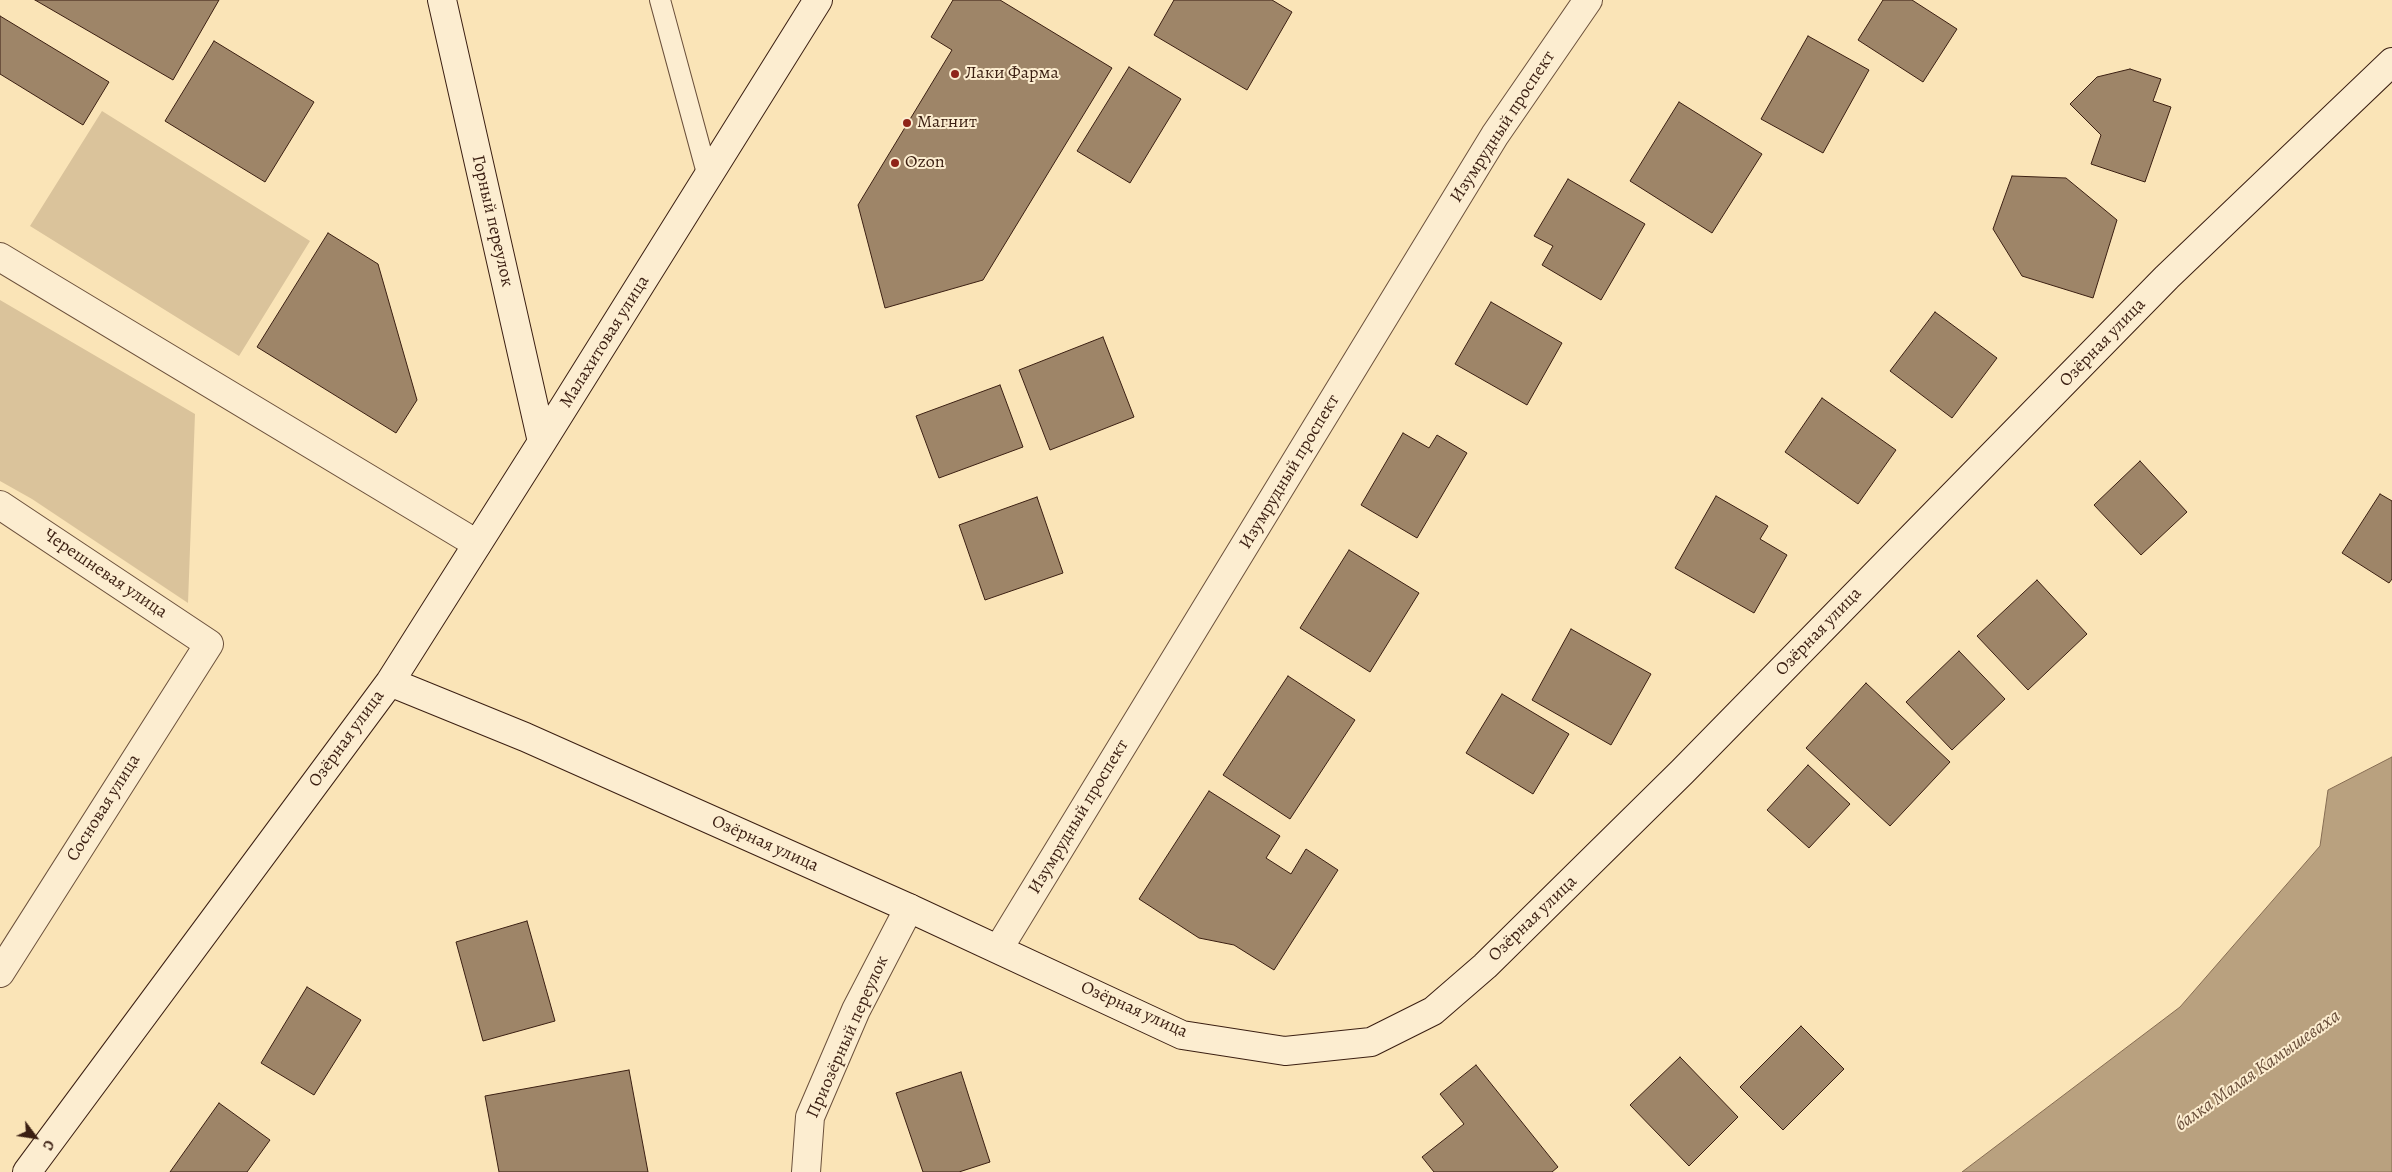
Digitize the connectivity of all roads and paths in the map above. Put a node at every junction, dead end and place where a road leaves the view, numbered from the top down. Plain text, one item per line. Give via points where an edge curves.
1 (442, 0) edge
2 (660, 0) edge
3 (818, 0) edge
4 (1588, 0) edge
5 (2392, 62) edge
6 (708, 177) junction
7 (0, 257) edge
8 (542, 442) junction
9 (0, 505) edge
10 (477, 544) junction
11 (209, 644) joint
12 (390, 682) junction
13 (908, 908) junction
14 (999, 948) junction
15 (0, 972) edge
16 (27, 1172) edge
17 (806, 1172) edge

1 - 8 street, Горный переулок
2 - 6 lane
3 - 6 street, Малахитовая улица
4 - 14 street, Изумрудный проспект via 1495,135
5 - 14 street, Озёрная улица via 2167,277 1675,779 1485,966 1433,1011 1371,1042 1285,1051 1182,1035
6 - 8 street, Малахитовая улица
7 - 10 street
8 - 10 street, Малахитовая улица
9 - 11 street, Черешневая улица
10 - 12 street, Малахитовая улица
11 - 15 street, Сосновая улица
12 - 13 street, Озёрная улица via 525,737
12 - 16 street, Озёрная улица
13 - 14 street, Озёрная улица
13 - 17 street, Приозёрный переулок via 856,1010 810,1117

